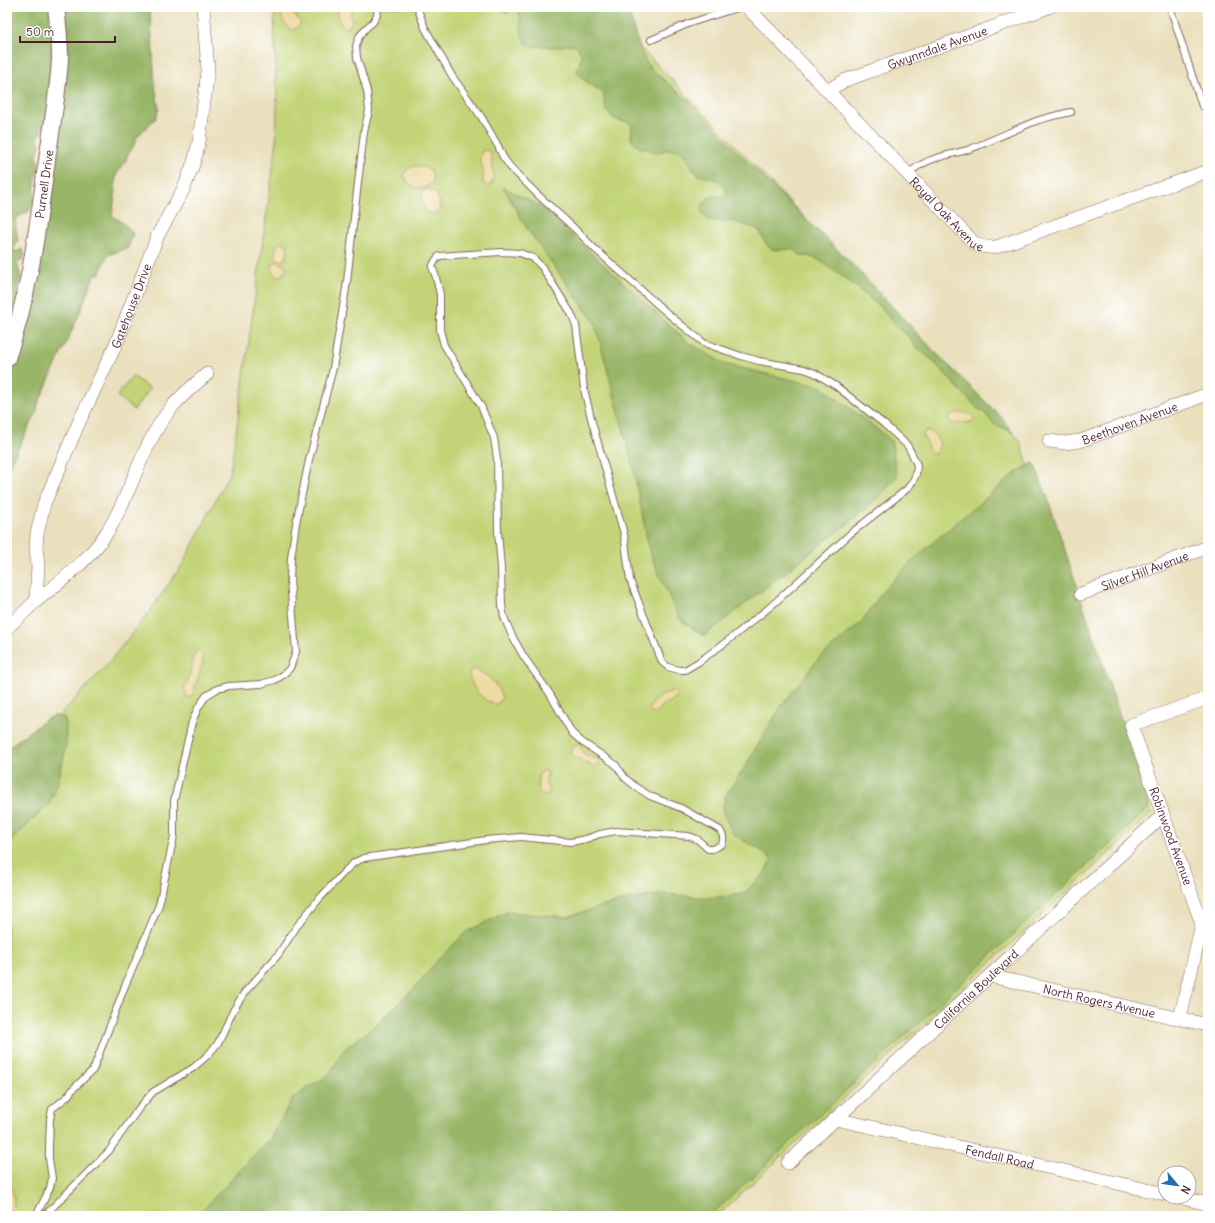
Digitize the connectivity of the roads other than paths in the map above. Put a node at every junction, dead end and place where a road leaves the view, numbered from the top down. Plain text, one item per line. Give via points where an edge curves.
1 (56, 7) edge
2 (203, 7) edge
3 (378, 7) edge
4 (418, 7) edge
5 (740, 7) edge
6 (747, 7) edge
7 (1048, 7) edge
8 (1170, 7) edge
9 (651, 40) dead end
10 (828, 91) junction
11 (1202, 106) dead end
12 (1071, 112) dead end
13 (1208, 171) edge
14 (908, 174) junction
15 (7, 358) edge
16 (207, 374) dead end
17 (1208, 394) edge
18 (1049, 441) dead end
19 (1208, 546) edge
20 (1081, 594) dead end
21 (36, 601) junction
22 (7, 628) edge
23 (1208, 698) edge
24 (1163, 815) junction
25 (990, 976) junction
26 (1180, 1018) junction
27 (1208, 1025) edge
28 (836, 1119) junction
29 (788, 1163) dead end
30 (1157, 1192) edge
31 (1197, 1201) edge
32 (1208, 1204) edge
33 (36, 1216) edge
34 (44, 1216) edge

1 - 15 street, Purnell Drive via 60,58 38,231 25,293
2 - 21 street, Gatehouse Drive via 208,70 194,162 184,188 158,234 116,344 44,504 37,534
3 - 33 lane via 377,15 359,37 356,46 369,110 364,132 340,330 333,368 307,467 291,558 290,580 296,652 290,668 275,680 217,689 206,696 198,708 192,722 175,795 174,836 159,905 93,1070 52,1109 49,1146 52,1178 50,1188
4 - 34 lane via 425,28 452,76 482,118 511,168 595,249 704,343 747,358 804,369 836,386 907,445 916,464 916,474 907,489 850,534 770,607 685,670 674,670 662,662 630,580 624,534 584,389 577,332 571,313 542,267 533,258 520,253 501,252 439,256 432,267 440,294 440,330 444,345 481,406 494,438 502,605 512,636 572,733 614,764 636,787 720,830 723,836 722,844 708,849 698,839 689,836 616,831 571,842 521,837 486,840 364,858 355,862 319,899 278,955 244,993 218,1043 208,1055 193,1068 153,1092 109,1151
5 - 9 lane via 690,23
6 - 10 street, Royal Oak Avenue
7 - 10 street, Gwynndale Avenue via 846,80
8 - 11 lane
10 - 14 street, Royal Oak Avenue
12 - 14 lane via 1035,122 968,149 926,161
13 - 14 street, Royal Oak Avenue via 988,248 974,243
16 - 21 street via 171,408 161,423 149,443 121,508 105,534 75,569
17 - 18 street, Beethoven Avenue via 1080,441
19 - 20 street, Silver Hill Avenue
21 - 22 street
23 - 24 street, Robinwood Avenue via 1131,725
24 - 25 street, California Boulevard
24 - 26 street, Robinwood Avenue via 1202,924
25 - 26 street, North Rogers Avenue
25 - 28 street, California Boulevard
26 - 27 street, North Rogers Avenue
28 - 29 street, California Boulevard
28 - 30 street, Fendall Road
31 - 32 street

